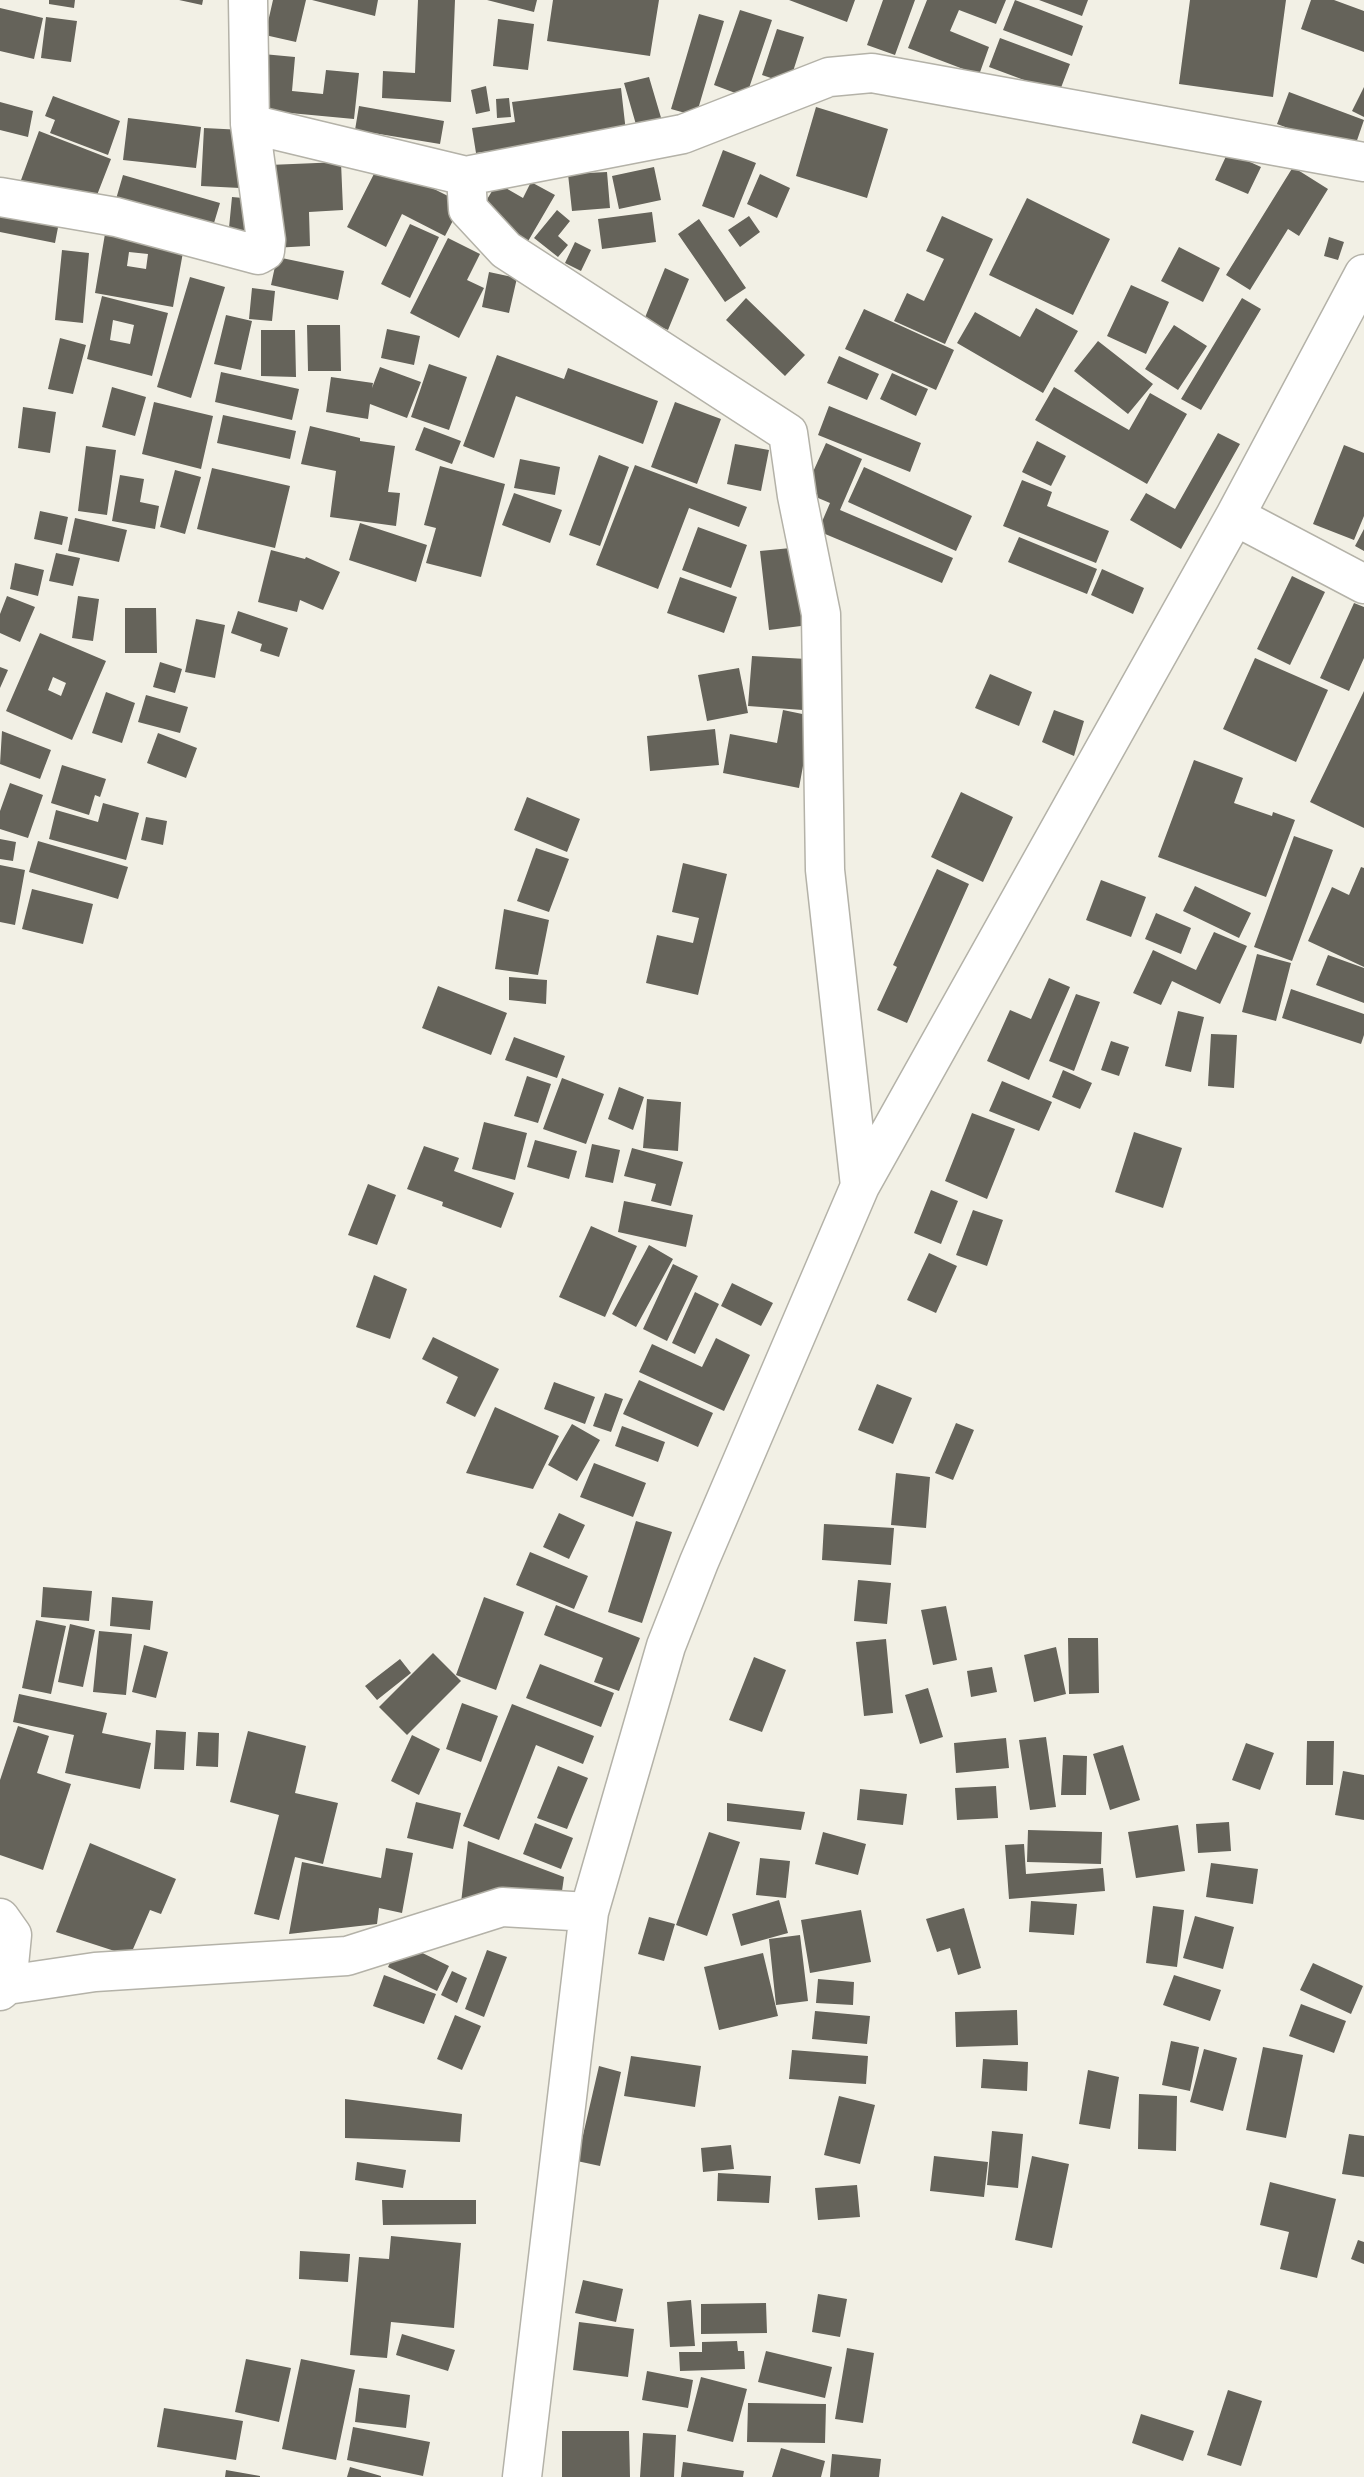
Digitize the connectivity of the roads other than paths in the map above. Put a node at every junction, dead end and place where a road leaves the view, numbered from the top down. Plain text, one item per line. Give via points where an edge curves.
1 (248, 0) edge
2 (250, 124) junction
3 (1364, 162) edge
4 (466, 176) junction
5 (0, 197) edge
6 (1364, 274) edge
7 (1235, 516) junction
8 (1364, 584) edge
9 (860, 1186) junction
10 (589, 1912) junction
11 (0, 1917) edge
12 (4, 1988) edge
13 (522, 2477) edge

1 - 2 street
2 - 4 street
2 - 5 street via 266,240 265,251 258,255 116,217
3 - 4 street via 872,73 829,77 683,134
4 - 9 street via 468,209 506,250 788,433 821,614 825,870
6 - 7 street
7 - 8 street
7 - 9 street
9 - 10 street via 666,1646
10 - 12 street via 502,1907 347,1956 94,1972
10 - 13 street
11 - 12 street via 12,1935

